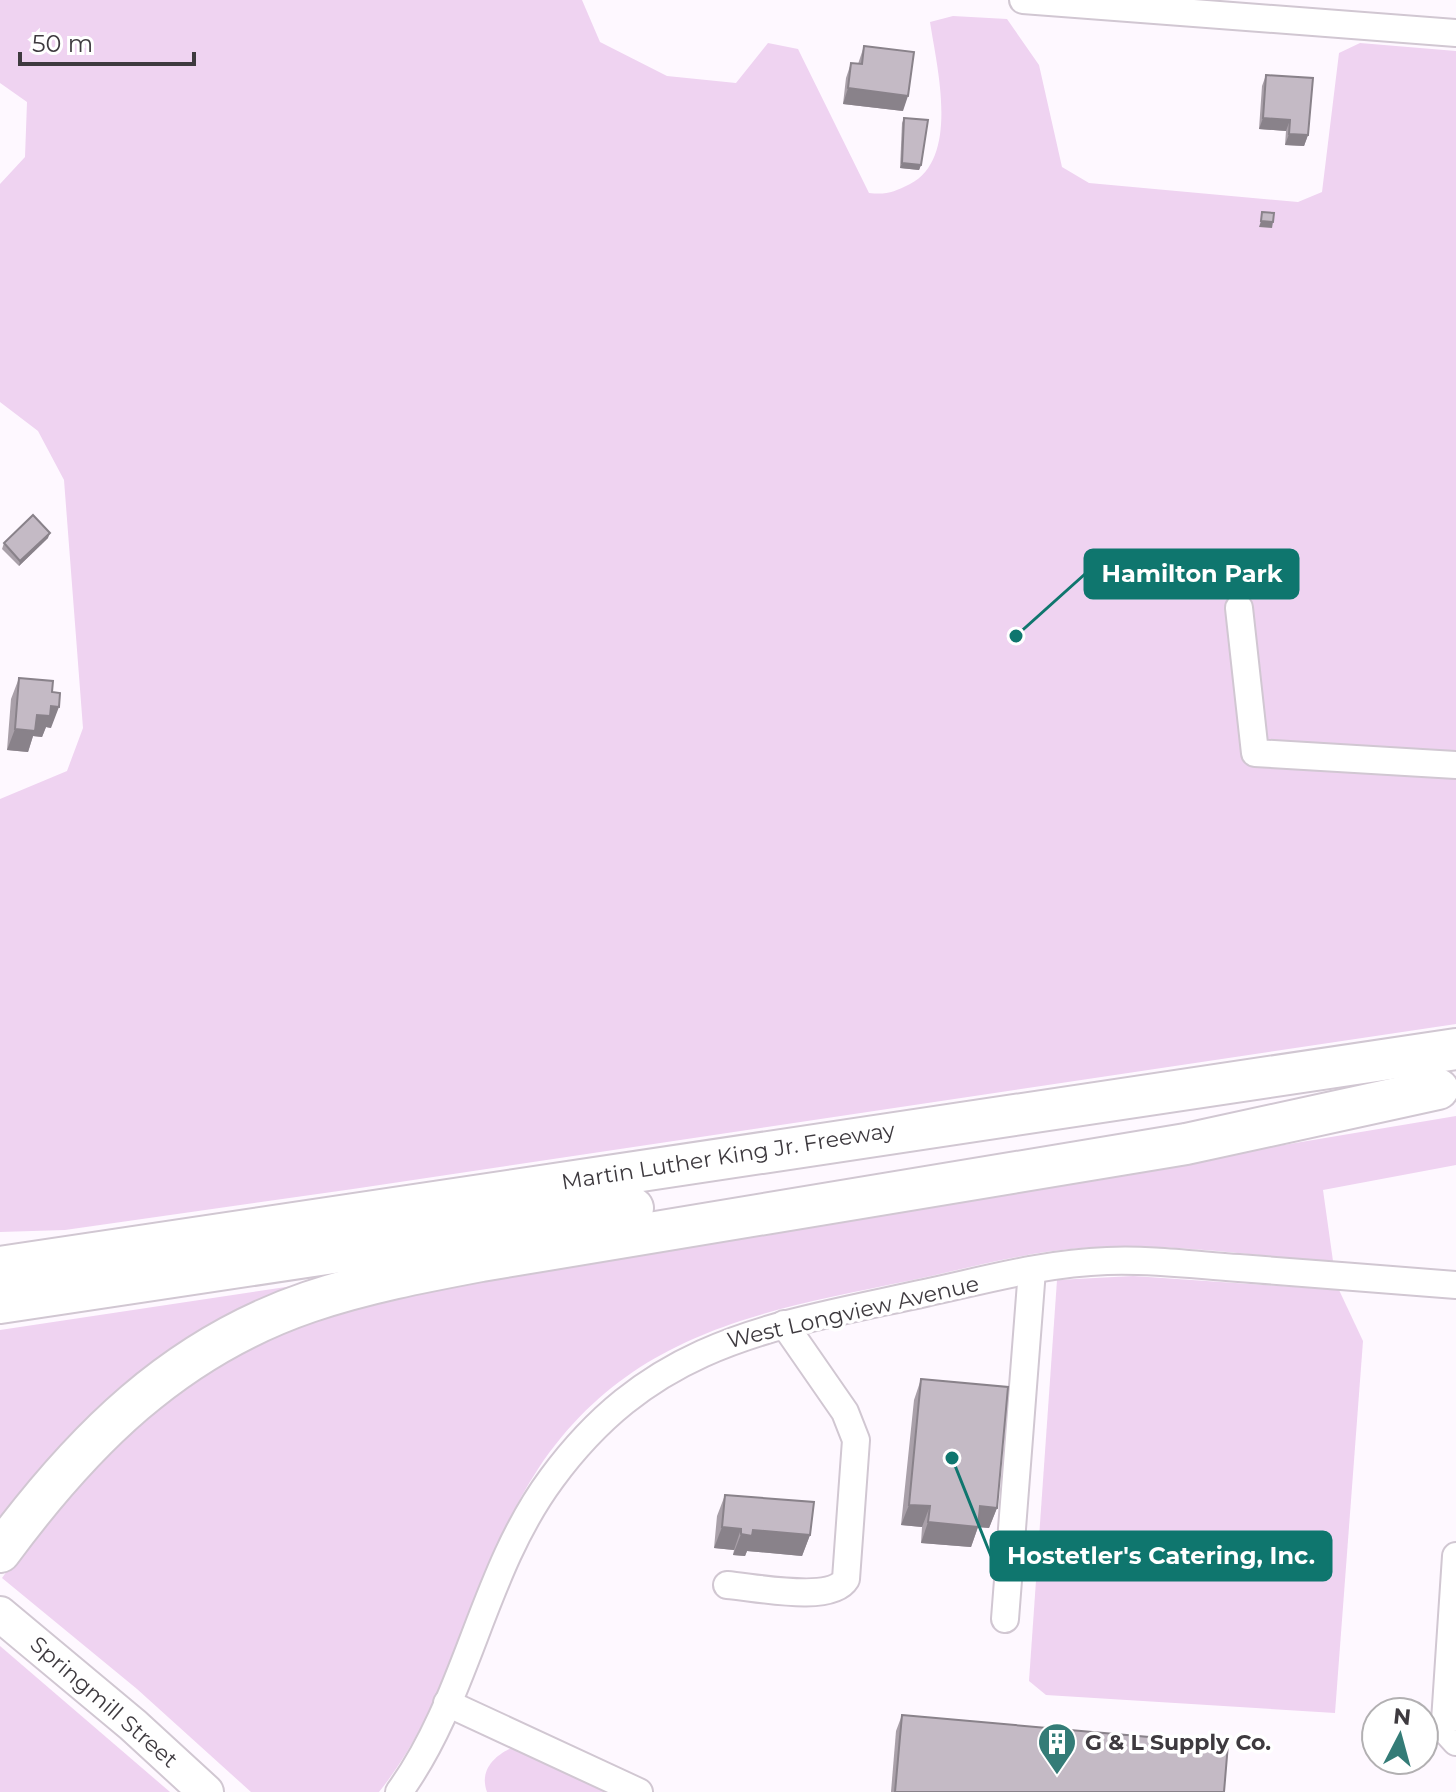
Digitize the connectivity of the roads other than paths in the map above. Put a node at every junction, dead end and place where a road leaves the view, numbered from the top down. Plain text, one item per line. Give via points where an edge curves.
1 (1023, 0) edge
2 (1456, 33) edge
3 (1239, 608) dead end
4 (1456, 765) edge
5 (1456, 1049) edge
6 (1447, 1087) edge
7 (0, 1254) edge
8 (57, 1258) junction
9 (0, 1267) edge
10 (1032, 1270) junction
11 (1456, 1285) edge
12 (0, 1303) edge
13 (784, 1324) junction
14 (0, 1552) edge
15 (1456, 1556) edge
16 (727, 1585) dead end
17 (0, 1614) edge
18 (1005, 1619) dead end
19 (447, 1703) junction
20 (1456, 1742) edge
21 (206, 1792) edge
22 (399, 1792) edge
23 (639, 1792) edge

1 - 2 street
3 - 4 street via 1255,753
5 - 8 highway, Martin Luther King Jr. Freeway
6 - 12 highway, Martin Luther King Jr. Freeway
6 - 14 highway via 1186,1144 467,1264 305,1304 219,1345 143,1393 69,1462
7 - 8 highway
8 - 9 highway, Martin Luther King Jr. Freeway
10 - 11 street, West Longview Avenue via 1145,1261
10 - 13 street, West Longview Avenue
10 - 18 street
13 - 16 street via 845,1412 856,1440 846,1579 841,1587 824,1593
13 - 19 street, West Longview Avenue via 717,1344 685,1360 629,1397 577,1445 549,1481 513,1545
15 - 20 street via 1445,1721
17 - 21 main road, Springmill Street
19 - 22 street, West Longview Avenue
19 - 23 street

